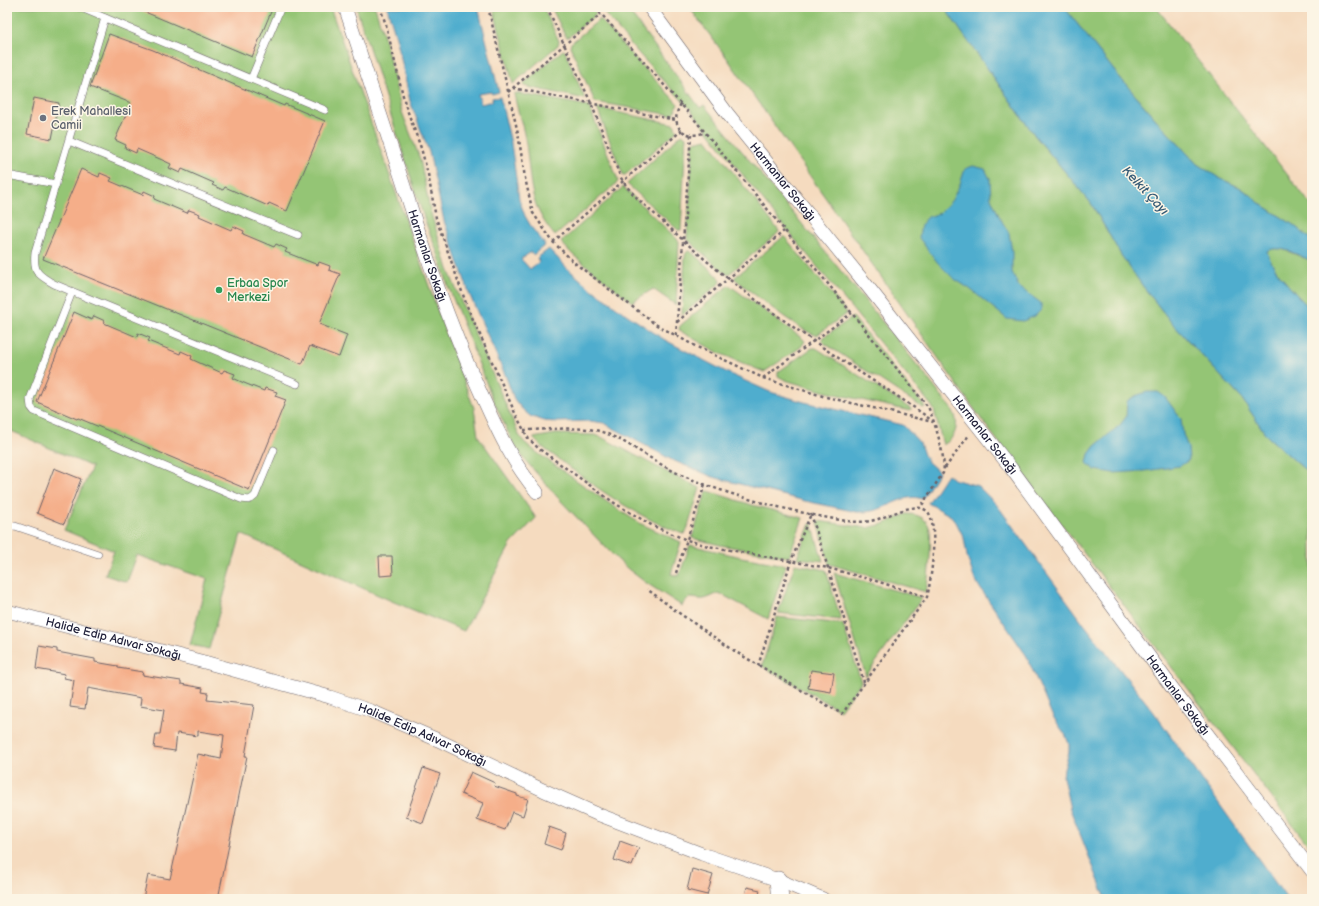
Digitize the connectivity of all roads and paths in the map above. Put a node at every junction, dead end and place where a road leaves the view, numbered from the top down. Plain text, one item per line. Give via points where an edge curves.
1 (79, 7) edge
2 (281, 7) edge
3 (345, 7) edge
4 (380, 7) edge
5 (488, 7) edge
6 (547, 7) edge
7 (595, 7) edge
8 (649, 7) edge
9 (601, 14) junction
10 (105, 18) junction
11 (565, 44) junction
12 (251, 80) junction
13 (513, 88) junction
14 (508, 92) junction
15 (591, 103) junction
16 (681, 104) junction
17 (325, 110) dead end
18 (676, 120) junction
19 (682, 130) junction
20 (705, 132) junction
21 (691, 135) junction
22 (69, 141) junction
23 (7, 175) edge
24 (623, 182) junction
25 (56, 184) junction
26 (784, 231) junction
27 (298, 235) dead end
28 (683, 241) junction
29 (553, 242) junction
30 (727, 279) junction
31 (72, 292) junction
32 (852, 313) junction
33 (677, 322) junction
34 (676, 335) junction
35 (813, 341) junction
36 (764, 378) junction
37 (297, 384) dead end
38 (933, 422) junction
39 (977, 425) junction
40 (524, 430) junction
41 (274, 450) dead end
42 (945, 468) junction
43 (705, 484) junction
44 (537, 492) dead end
45 (920, 508) junction
46 (811, 514) junction
47 (7, 526) edge
48 (687, 540) junction
49 (98, 554) dead end
50 (791, 561) junction
51 (828, 568) junction
52 (676, 572) dead end
53 (647, 589) dead end
54 (927, 597) junction
55 (7, 611) edge
56 (758, 666) junction
57 (865, 682) junction
58 (1312, 871) edge
59 (778, 880) junction
60 (780, 899) edge
61 (823, 899) edge

1 - 10 lane
2 - 12 lane
3 - 44 street, Harmanlar Sokağı via 437,288 465,359 503,443
4 - 40 path via 404,104 424,161 436,218 467,306
5 - 14 path
6 - 11 path
7 - 9 path
8 - 39 street, Harmanlar Sokağı via 719,102
9 - 11 path
9 - 16 path
10 - 12 lane
10 - 22 lane
11 - 13 path
11 - 15 path
12 - 17 lane
13 - 14 path
13 - 15 path
14 - 29 path via 529,200 534,213
15 - 18 path
15 - 24 path
16 - 18 path
16 - 20 path
18 - 19 path
19 - 21 path
19 - 24 path
20 - 21 path
20 - 26 path
21 - 28 path
22 - 25 lane
22 - 27 lane
23 - 25 lane
24 - 28 path
24 - 29 path
25 - 31 lane via 34,262 41,277
26 - 30 path
26 - 32 path
28 - 30 path
28 - 33 path
29 - 34 path via 576,264 626,303 655,324
30 - 33 path
30 - 35 path
31 - 37 lane
31 - 41 lane via 30,399 34,411 248,500 255,496
32 - 35 path
32 - 38 path via 928,407
33 - 34 path
34 - 36 path
35 - 36 path
35 - 38 path via 910,404
36 - 38 path via 826,397
38 - 42 path
39 - 42 path
39 - 58 street, Harmanlar Sokağı
40 - 43 path via 599,431 676,472
40 - 48 path via 538,448 616,504 653,526
42 - 45 path
43 - 46 path
43 - 48 path
45 - 46 path via 910,508 870,521 855,522
45 - 54 path via 928,512 934,530 932,576
46 - 50 path
46 - 51 path
47 - 49 lane via 15,526
48 - 50 path
48 - 52 path
50 - 51 path
50 - 56 path
51 - 54 path
51 - 57 path
53 - 56 path
54 - 57 path
55 - 59 street, Halide Edip Adıvar Sokağı via 330,697 438,740 597,814
56 - 57 path via 842,714
59 - 60 street
59 - 61 street, Halide Edip Adıvar Sokağı

